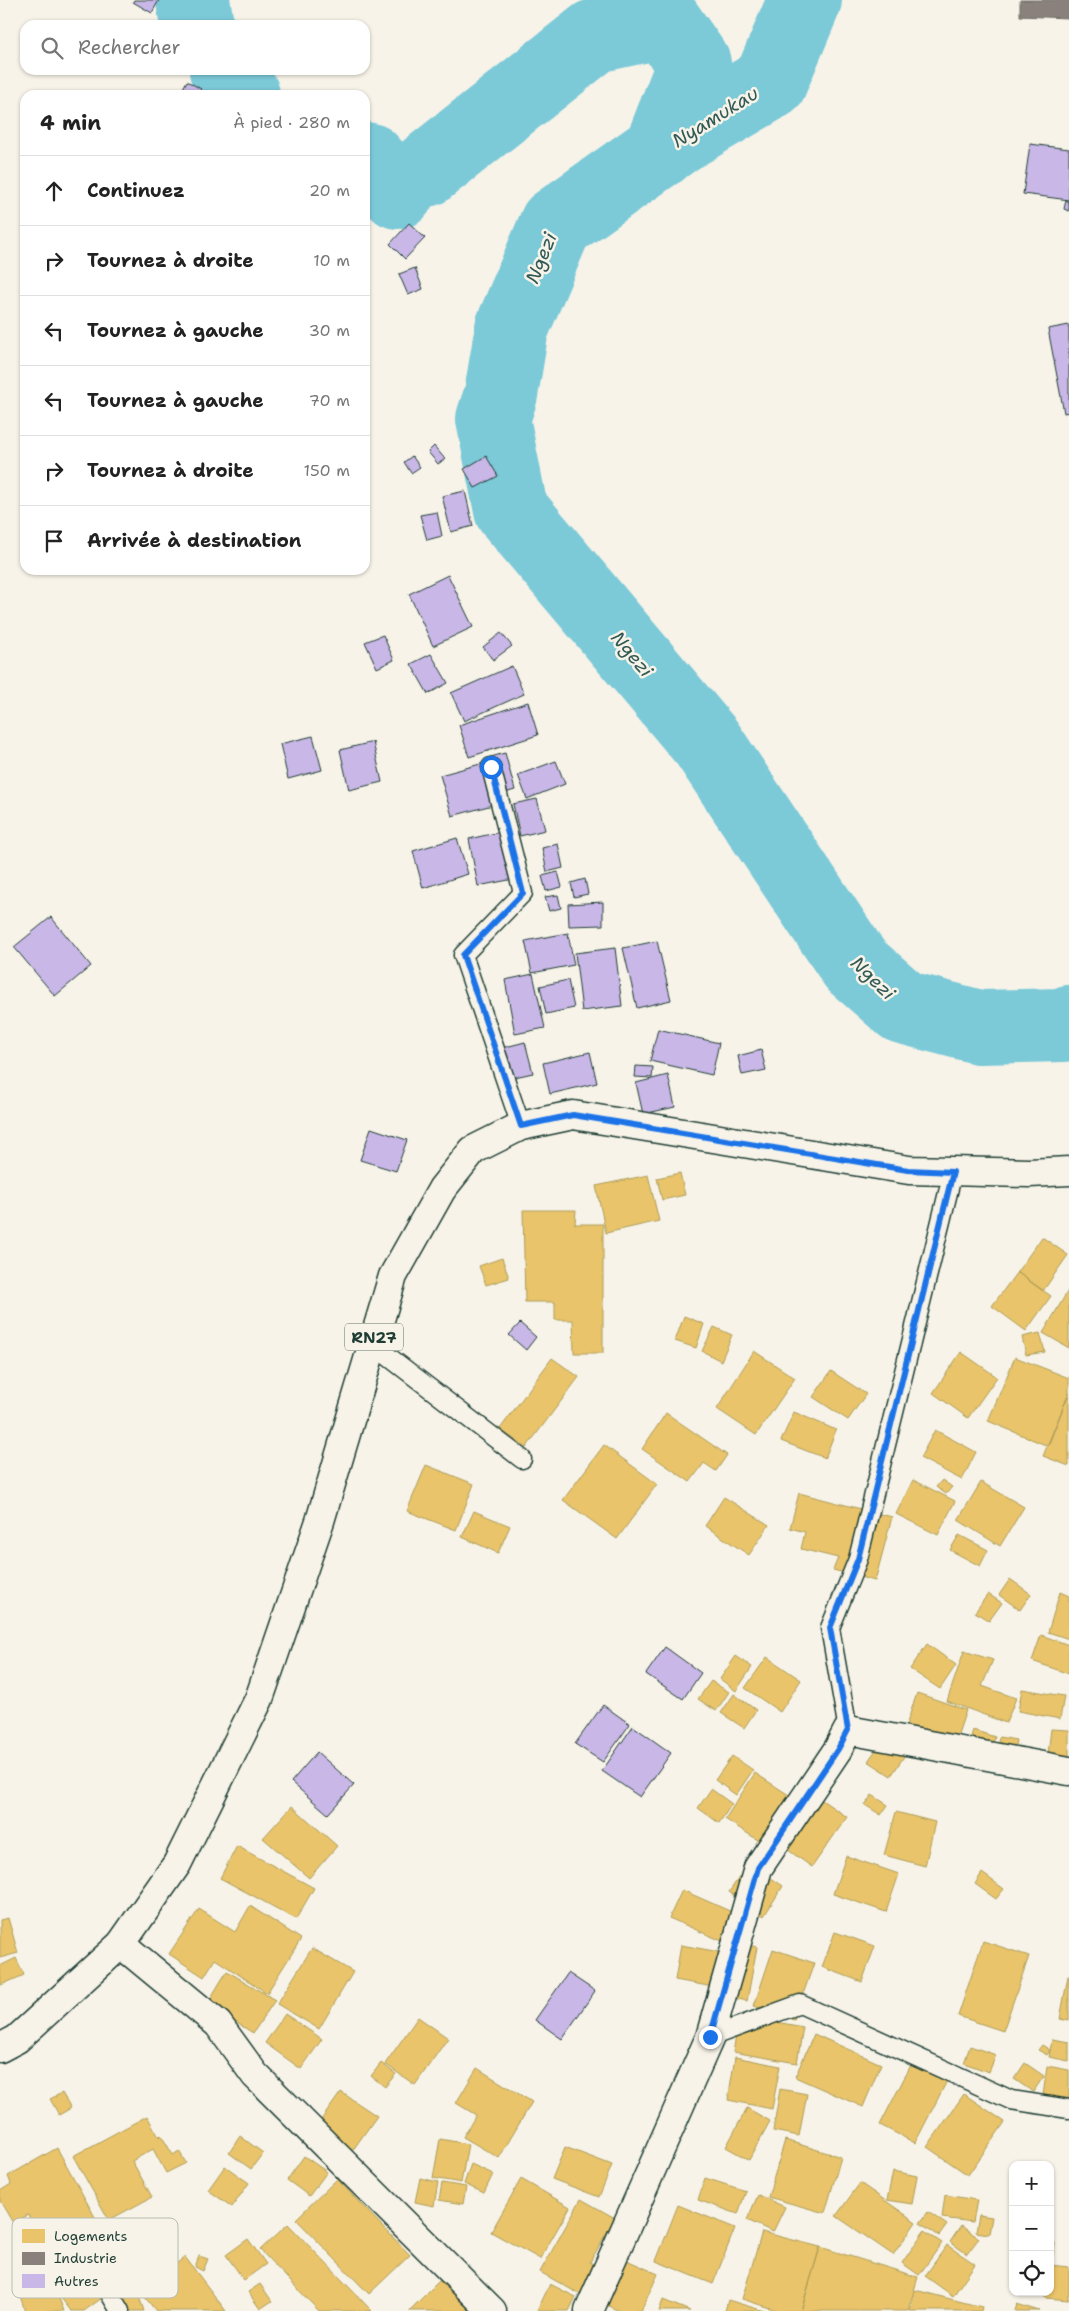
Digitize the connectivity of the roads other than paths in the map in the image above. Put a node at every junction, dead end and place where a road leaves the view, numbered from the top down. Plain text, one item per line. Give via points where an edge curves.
1 (491, 767) dead end
2 (521, 1126) junction
3 (1069, 1171) edge
4 (953, 1172) junction
5 (372, 1344) junction
6 (522, 1459) dead end
7 (848, 1730) junction
8 (1069, 1771) edge
9 (121, 1944) junction
10 (710, 2037) junction
11 (0, 2048) edge
12 (1069, 2109) edge
13 (112, 2298) edge
14 (120, 2311) edge
15 (492, 2311) edge
16 (590, 2311) edge

1 - 2 lane via 523,893 463,955
2 - 4 main road, RN27 via 573,1115 908,1170
2 - 5 main road, RN27 via 473,1150 442,1188 392,1276
3 - 4 main road, RN27
4 - 7 lane via 858,1559 830,1628
5 - 6 lane
5 - 9 main road, RN27 via 320,1522 259,1699 177,1864
7 - 8 main road
7 - 10 main road via 758,1868
9 - 11 main road, RN27 via 16,2039
9 - 15 main road via 218,2024 255,2075
10 - 12 lane via 800,2004 1011,2100
10 - 16 main road
13 - 14 lane

